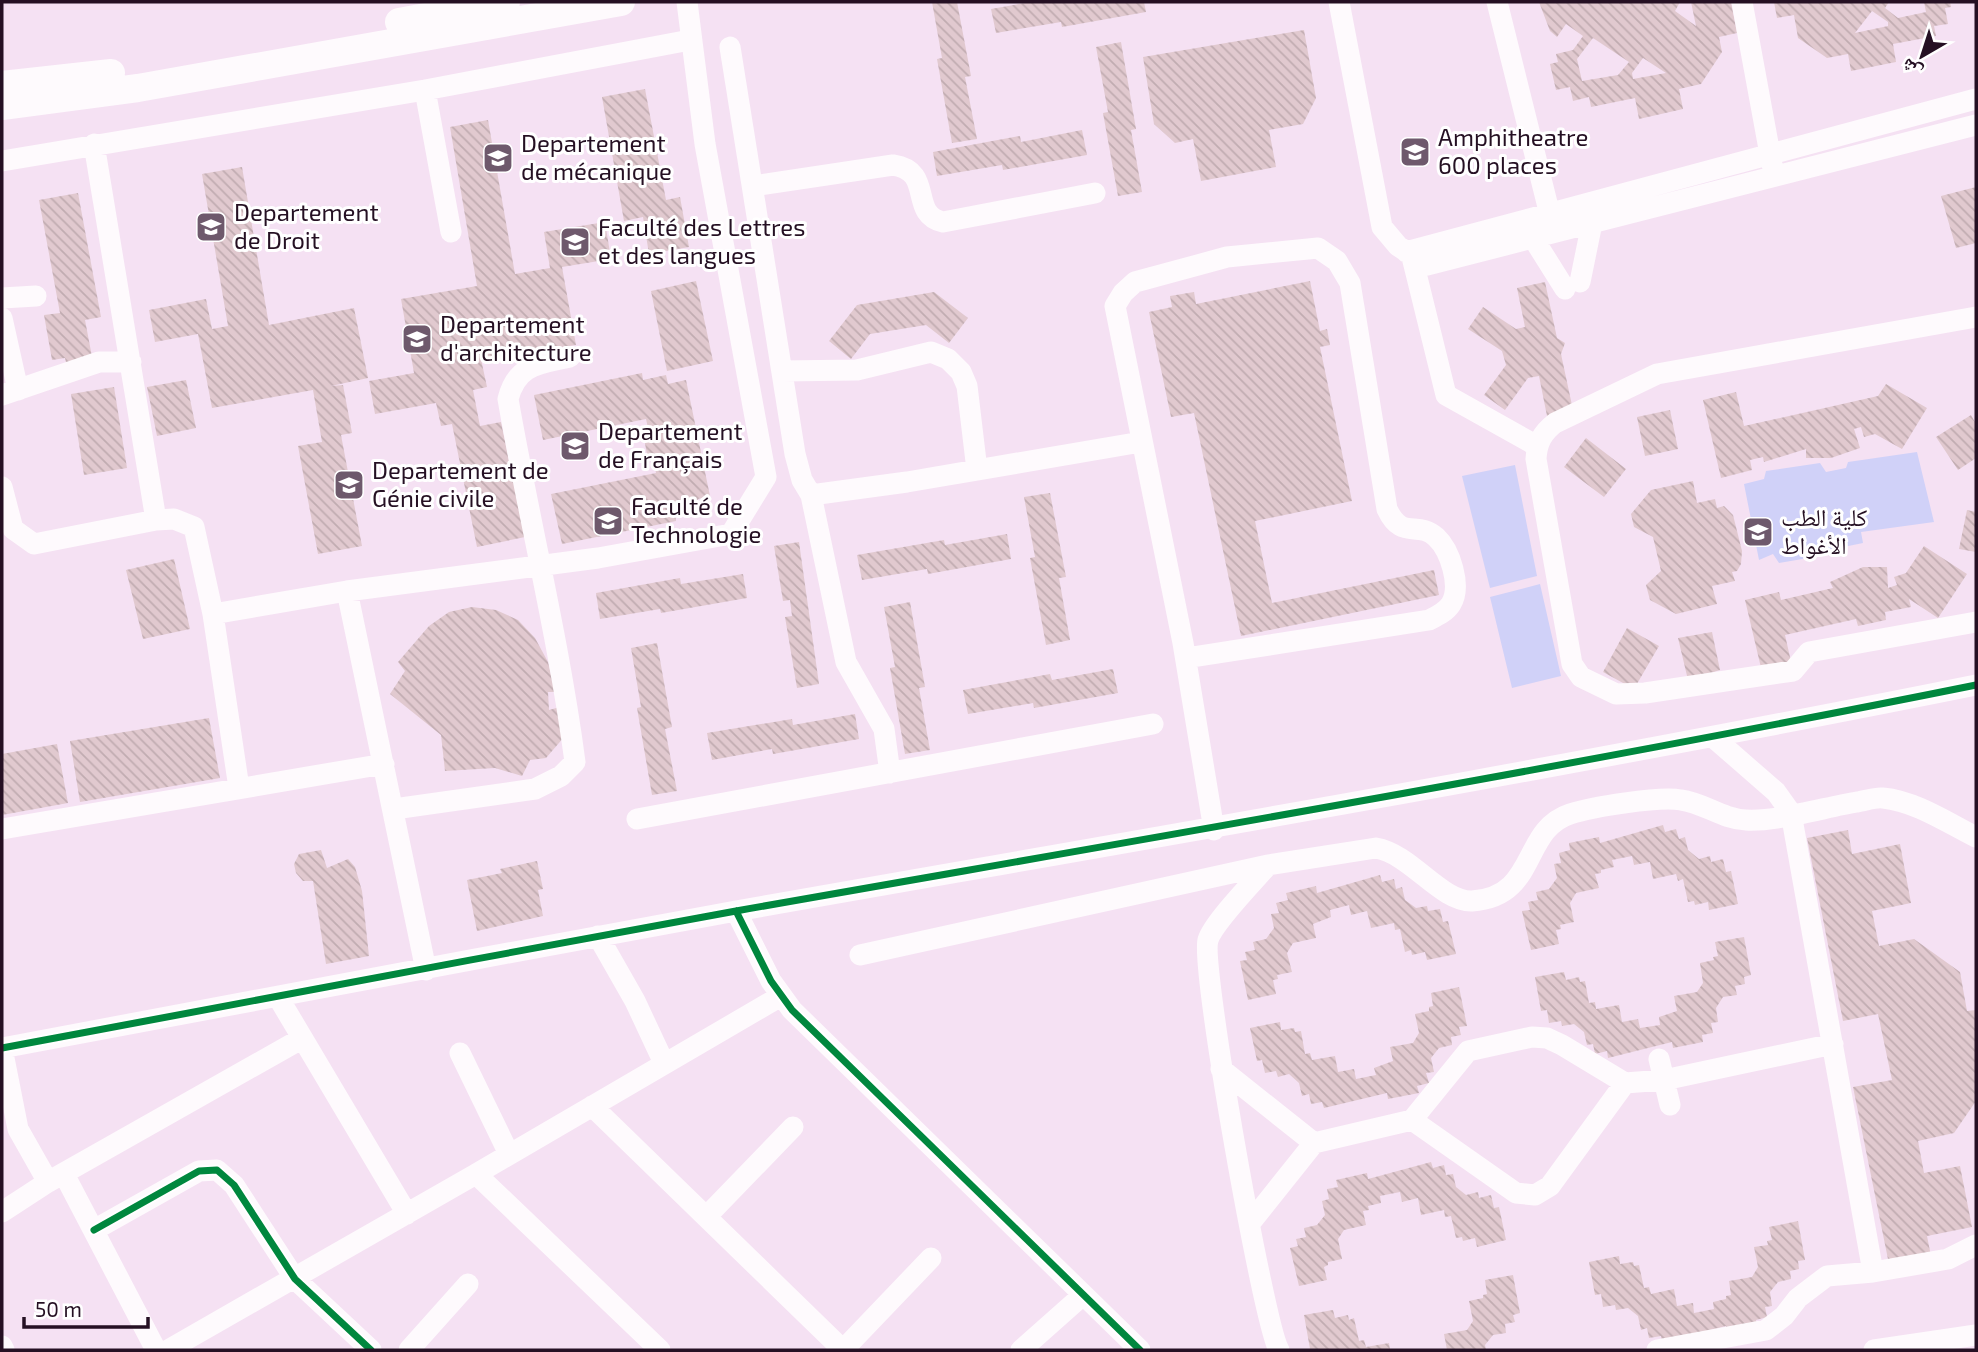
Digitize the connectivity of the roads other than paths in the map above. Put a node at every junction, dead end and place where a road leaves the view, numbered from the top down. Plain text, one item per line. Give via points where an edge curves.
1 (506, 2) edge
2 (621, 2) edge
3 (687, 2) edge
4 (1339, 2) edge
5 (1497, 2) edge
6 (1742, 2) edge
7 (690, 40) junction
8 (730, 47) dead end
9 (2, 85) edge
10 (425, 90) junction
11 (1976, 99) edge
12 (2, 106) edge
13 (1976, 125) edge
14 (94, 144) junction
15 (1769, 153) junction
16 (2, 161) edge
17 (1775, 175) junction
18 (753, 186) junction
19 (1095, 193) dead end
20 (1552, 222) junction
21 (1592, 223) junction
22 (451, 232) dead end
23 (1533, 238) junction
24 (1409, 255) junction
25 (36, 296) dead end
26 (2, 298) edge
27 (1976, 317) edge
28 (2, 318) edge
29 (570, 357) dead end
30 (131, 362) junction
31 (782, 371) junction
32 (10, 392) edge
33 (1141, 442) junction
34 (1537, 446) junction
35 (976, 470) junction
36 (2, 487) edge
37 (811, 495) junction
38 (156, 520) junction
39 (538, 566) junction
40 (348, 591) junction
41 (213, 614) junction
42 (1976, 622) edge
43 (1185, 658) junction
44 (1976, 685) edge
45 (1153, 724) dead end
46 (1714, 738) junction
47 (384, 764) junction
48 (890, 773) junction
49 (239, 789) junction
50 (394, 809) junction
51 (1791, 814) junction
52 (637, 818) dead end
53 (2, 829) edge
54 (1214, 830) junction
55 (1976, 837) edge
56 (1268, 865) junction
57 (737, 911) junction
58 (598, 936) junction
59 (860, 955) dead end
60 (426, 970) junction
61 (781, 996) junction
62 (278, 998) junction
63 (301, 1039) junction
64 (1833, 1044) junction
65 (2, 1048) edge
66 (460, 1053) dead end
67 (664, 1063) junction
68 (1222, 1069) junction
69 (1662, 1069) junction
70 (1625, 1083) junction
71 (1670, 1105) dead end
72 (592, 1106) junction
73 (1412, 1120) junction
74 (793, 1127) dead end
75 (1314, 1143) junction
76 (509, 1154) junction
77 (475, 1174) junction
78 (56, 1178) junction
79 (2, 1212) edge
80 (407, 1214) junction
81 (706, 1217) junction
82 (1251, 1222) junction
83 (94, 1230) junction
84 (1976, 1245) edge
85 (931, 1258) dead end
86 (1873, 1272) junction
87 (295, 1279) junction
88 (468, 1284) dead end
89 (1083, 1295) junction
90 (1976, 1336) edge
91 (156, 1350) edge
92 (168, 1350) edge
93 (371, 1350) edge
94 (409, 1350) edge
95 (660, 1350) edge
96 (843, 1350) edge
97 (1021, 1350) edge
98 (1140, 1350) edge
99 (1279, 1350) edge
100 (1657, 1350) edge
101 (1874, 1350) edge
102 (1965, 1350) edge

1 - 9 main road via 118,72
2 - 12 main road via 138,88
3 - 7 street
4 - 24 street via 1382,228
5 - 20 street
6 - 15 street
7 - 10 street
7 - 39 street via 766,477 731,534
8 - 18 street
10 - 14 street
10 - 22 street
11 - 15 street
13 - 17 street
14 - 16 street
14 - 30 street
15 - 17 street
15 - 20 street
17 - 21 street
18 - 19 street via 892,165 905,167 918,181 925,211 943,222
18 - 31 street
20 - 21 street
20 - 23 street
20 - 24 street
21 - 23 street via 1572,285
23 - 24 street via 1427,265
24 - 34 street via 1446,395
25 - 26 street
27 - 34 street via 1657,374 1555,423 1545,430
28 - 32 street
29 - 39 street via 533,365 513,381 508,399
30 - 32 street via 99,362
30 - 38 street
31 - 35 street via 857,370 931,352 948,359 967,386
31 - 37 street via 795,454
33 - 35 street
33 - 43 street
33 - 43 street via 1115,306 1123,292 1135,282 1227,257 1318,248 1337,261 1350,283 1387,509 1403,530 1433,534 1444,546 1455,587 1452,603 1429,620
34 - 42 street via 1539,487 1572,664 1596,687 1616,694 1645,693 1793,671 1809,652
35 - 37 street
36 - 38 street via 13,529 34,544
37 - 48 street via 846,662 884,729
38 - 41 street via 174,519 194,527
39 - 40 street
39 - 50 street via 564,680 575,762 561,776 535,789
40 - 41 street
40 - 47 street
41 - 49 street
43 - 54 street
44 - 46 street
45 - 48 street
46 - 51 street via 1776,792
46 - 54 street
47 - 49 street
47 - 50 street
48 - 52 street
49 - 53 street
50 - 60 street
51 - 55 street via 1882,798 1909,804
51 - 56 street via 1750,821 1724,818 1683,800 1664,799 1569,815 1553,824 1540,840 1514,885 1502,895 1470,901 1452,895 1390,850 1376,848
51 - 64 street
54 - 57 street
56 - 59 street
56 - 68 street via 1208,938
57 - 58 street
57 - 61 street
58 - 60 street
58 - 67 street
60 - 62 street
61 - 67 street
61 - 89 street
62 - 63 street
62 - 65 street
63 - 78 street
63 - 80 street
64 - 69 street
64 - 86 street
65 - 78 street via 19,1129
66 - 76 street
67 - 72 street
68 - 75 street
68 - 82 street
69 - 70 street
69 - 71 street
70 - 73 street via 1547,1038 1493,1043 1468,1051
70 - 73 street via 1550,1185 1535,1195 1516,1193
72 - 76 street
72 - 81 street
73 - 75 street
74 - 81 street
75 - 82 street
76 - 77 street
77 - 80 street
77 - 95 street
78 - 79 street
78 - 83 street
80 - 87 street
81 - 96 street
82 - 99 street
83 - 87 street via 190,1175 208,1168 217,1170 234,1185
83 - 91 street
84 - 86 street via 1948,1259
85 - 96 street
86 - 100 street via 1827,1276 1766,1330
87 - 92 street
87 - 93 street
88 - 94 street
89 - 97 street
89 - 98 street
90 - 101 street
90 - 102 street

